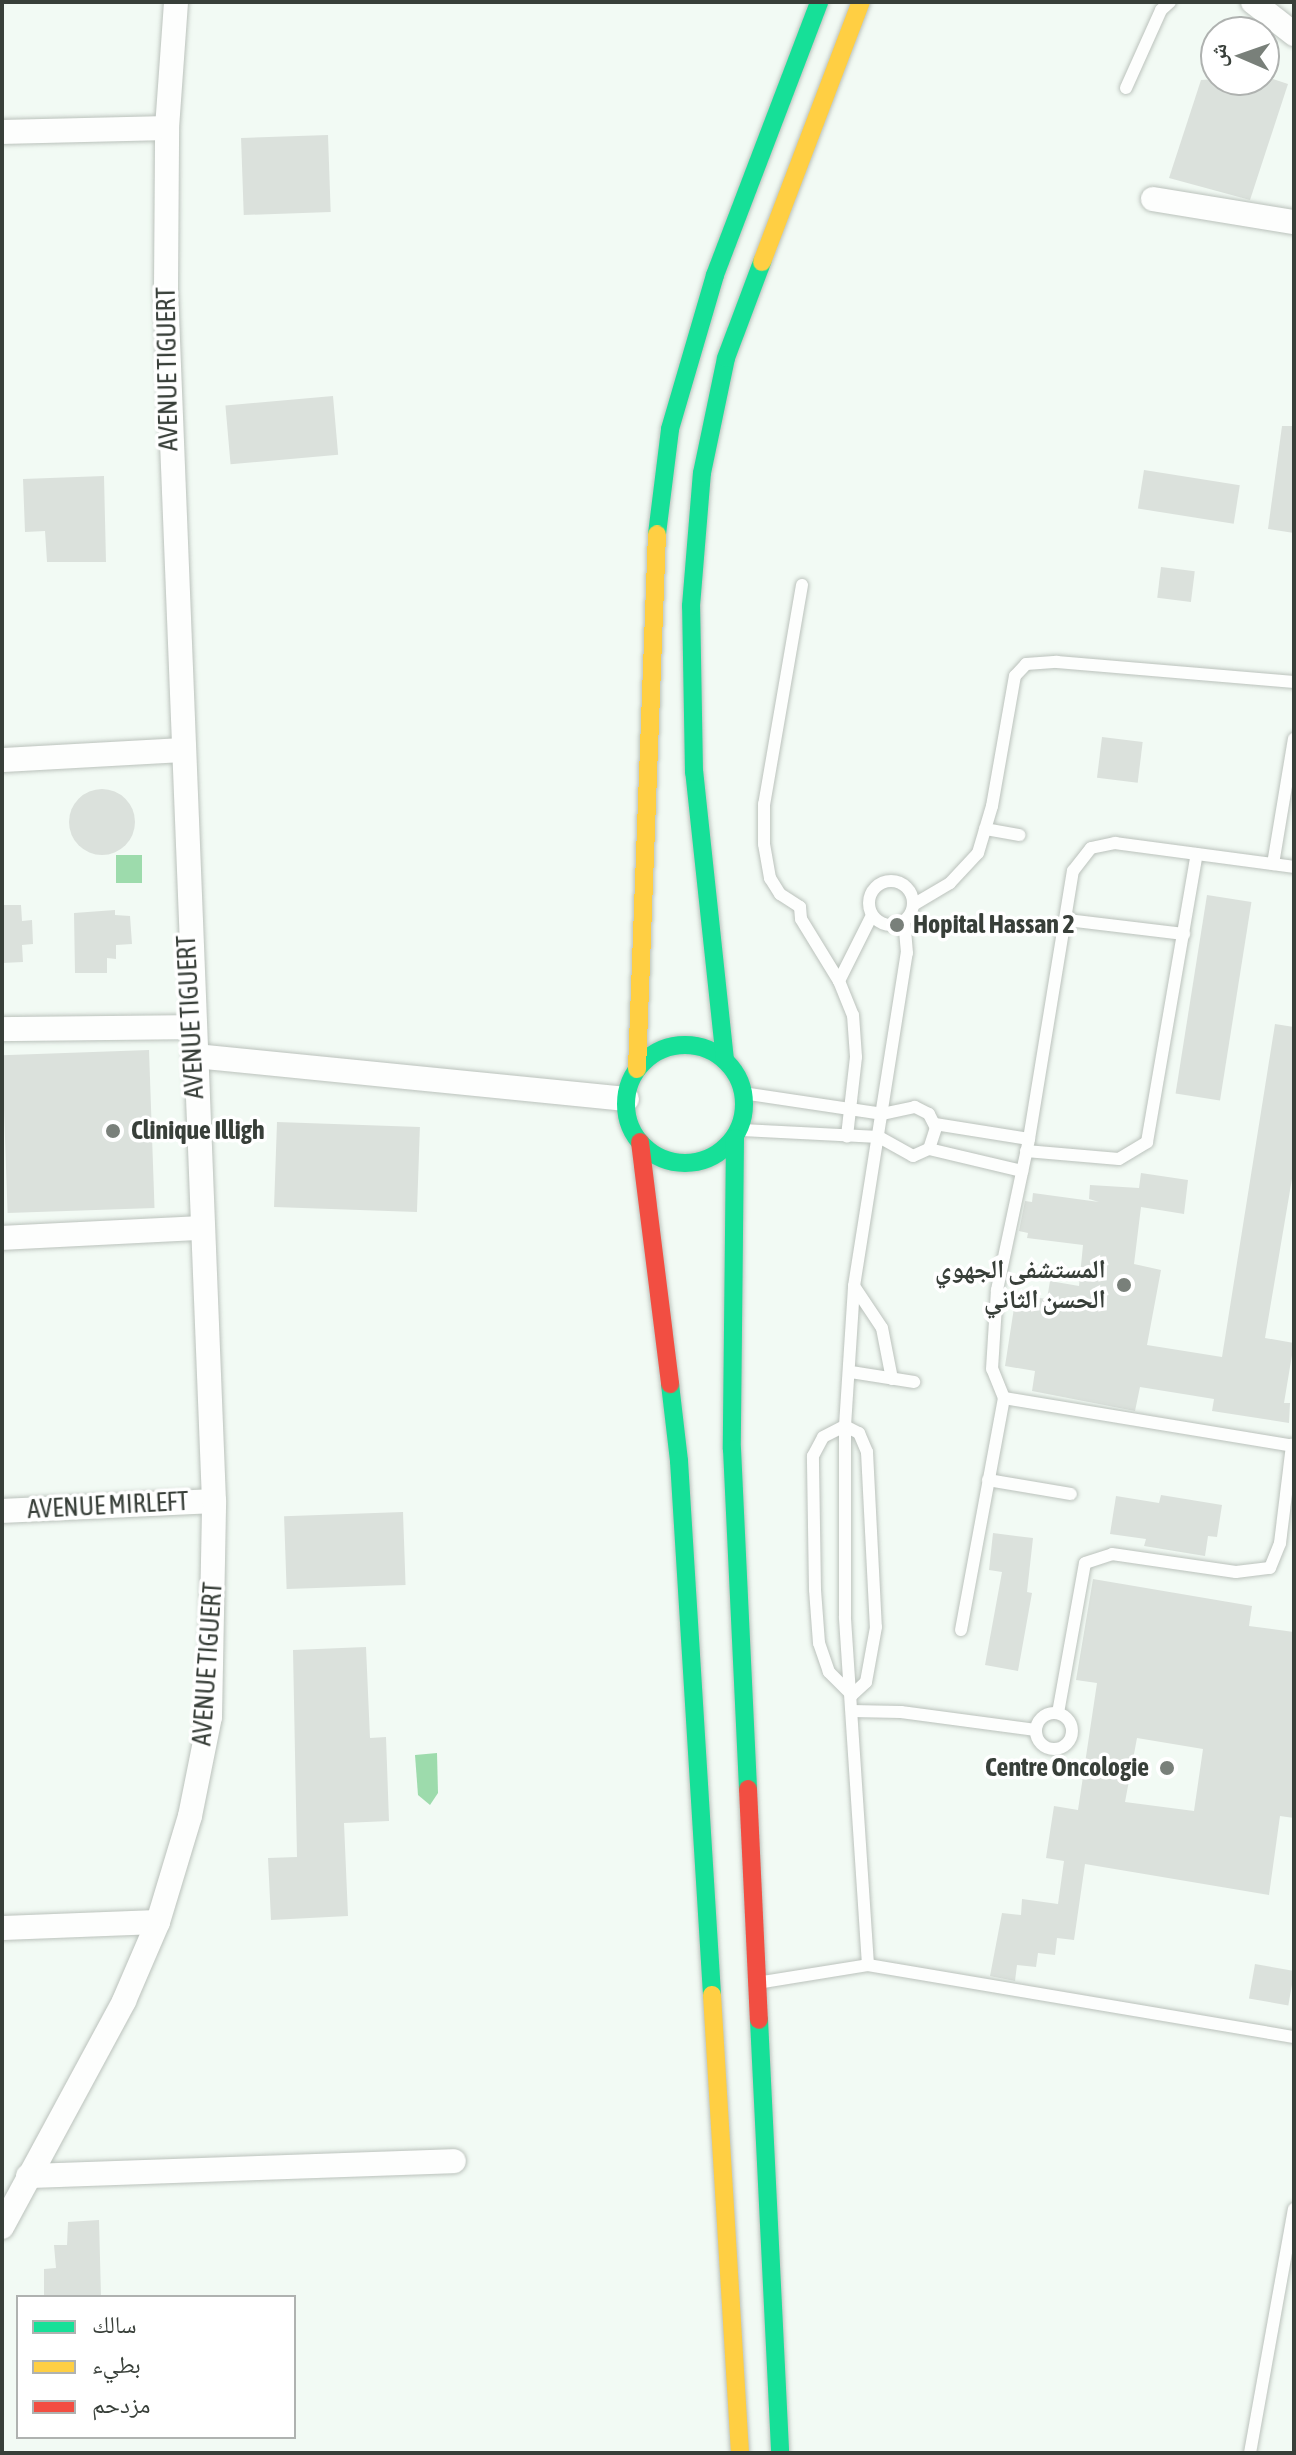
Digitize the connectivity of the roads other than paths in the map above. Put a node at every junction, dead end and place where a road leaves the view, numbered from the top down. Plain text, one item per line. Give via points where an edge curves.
1 (176, 2) edge
2 (819, 2) edge
3 (861, 2) edge
4 (1170, 2) edge
5 (1253, 2) edge
6 (1294, 34) edge
7 (1126, 88) dead end
8 (167, 128) junction
9 (2, 132) edge
10 (1153, 199) dead end
11 (1294, 222) edge
12 (802, 585) dead end
13 (1294, 682) edge
14 (1294, 739) edge
15 (180, 750) junction
16 (2, 760) edge
17 (985, 829) junction
18 (1019, 835) dead end
19 (1197, 854) junction
20 (1273, 864) junction
21 (1294, 867) edge
22 (913, 905) junction
23 (872, 915) junction
24 (1067, 920) junction
25 (904, 921) junction
26 (1184, 934) junction
27 (839, 981) junction
28 (191, 1027) junction
29 (2, 1029) edge
30 (195, 1056) junction
31 (725, 1060) junction
32 (637, 1069) junction
33 (743, 1093) junction
34 (627, 1099) junction
35 (850, 1109) junction
36 (883, 1114) junction
37 (935, 1124) junction
38 (737, 1134) junction
39 (847, 1136) junction
40 (879, 1137) junction
41 (640, 1142) junction
42 (1027, 1145) junction
43 (929, 1149) junction
44 (1022, 1171) junction
45 (200, 1228) junction
46 (2, 1238) edge
47 (854, 1286) junction
48 (851, 1372) junction
49 (892, 1379) junction
50 (914, 1382) dead end
51 (1004, 1398) junction
52 (845, 1426) junction
53 (1293, 1445) edge
54 (988, 1480) junction
55 (1071, 1494) dead end
56 (214, 1501) junction
57 (2, 1511) edge
58 (961, 1630) dead end
59 (852, 1695) junction
60 (852, 1711) junction
61 (1058, 1713) junction
62 (1036, 1730) junction
63 (158, 1922) junction
64 (2, 1928) edge
65 (868, 1965) junction
66 (760, 1982) junction
67 (1294, 2037) edge
68 (454, 2161) dead end
69 (28, 2176) junction
70 (1294, 2209) edge
71 (2, 2227) edge
72 (740, 2453) edge
73 (780, 2453) edge
74 (1250, 2453) edge

1 - 8 street, AVENUE TIGUERT
2 - 32 highway via 715,275 670,429 654,560
3 - 31 highway via 726,358 702,473 691,606 694,772
4 - 7 lane via 1161,10
5 - 6 street
8 - 9 street
8 - 15 street, AVENUE TIGUERT via 166,288
10 - 11 street
12 - 27 lane via 764,804 764,844 770,878 780,894 800,907 801,919
13 - 17 lane via 1049,661 1026,664 1015,676
14 - 20 lane
15 - 16 street
15 - 28 street, AVENUE TIGUERT
17 - 18 lane
17 - 22 lane via 978,853 950,883
19 - 20 lane
19 - 24 lane via 1115,843 1091,848 1073,871
19 - 26 lane
20 - 21 lane
22 - 23 lane via 904,884 886,881 871,891
22 - 25 lane
23 - 25 lane via 886,925
23 - 27 lane
24 - 26 lane
24 - 42 lane
25 - 36 lane via 907,953
26 - 42 lane via 1147,1142 1134,1155 1119,1159
27 - 35 lane via 857,1036
28 - 29 street
28 - 30 street, AVENUE TIGUERT
30 - 34 street
30 - 45 street, AVENUE TIGUERT
31 - 32 highway via 690,1045 669,1047
31 - 33 highway
32 - 34 highway
33 - 35 lane
33 - 38 highway
34 - 41 highway via 630,1126
35 - 36 lane
35 - 39 lane
36 - 37 lane via 915,1107
36 - 40 lane
37 - 42 lane
37 - 43 lane
38 - 39 lane
38 - 41 highway via 710,1157 686,1163 669,1161
38 - 66 highway via 732,1449
39 - 40 lane
40 - 43 lane via 905,1154
40 - 47 lane
41 - 72 highway via 679,1461
42 - 44 lane
43 - 44 lane
44 - 51 lane via 992,1333 992,1369
45 - 46 street
45 - 56 street, AVENUE TIGUERT
47 - 48 lane
47 - 49 lane via 882,1328
48 - 49 lane
48 - 52 lane
49 - 50 lane
51 - 53 lane
51 - 54 lane
52 - 59 lane via 845,1617
52 - 59 lane via 859,1433 867,1452 876,1627 866,1682
52 - 59 lane via 823,1437 813,1456 815,1590 819,1643 829,1672
53 - 61 lane via 1280,1543 1270,1568 1236,1572 1112,1554 1085,1563
54 - 55 lane
54 - 58 lane
56 - 57 street, AVENUE MIRLEFT
56 - 63 street, AVENUE TIGUERT via 210,1717 190,1816
59 - 60 lane
60 - 62 lane via 901,1712
60 - 65 lane
61 - 62 lane via 1045,1714
61 - 62 lane via 1072,1730 1065,1746 1043,1746
63 - 64 street
63 - 69 street, AVENUE TIGUERT via 124,2001
65 - 66 lane
65 - 67 lane
66 - 73 highway
68 - 69 street
69 - 71 street, AVENUE TIGUERT
70 - 74 lane

